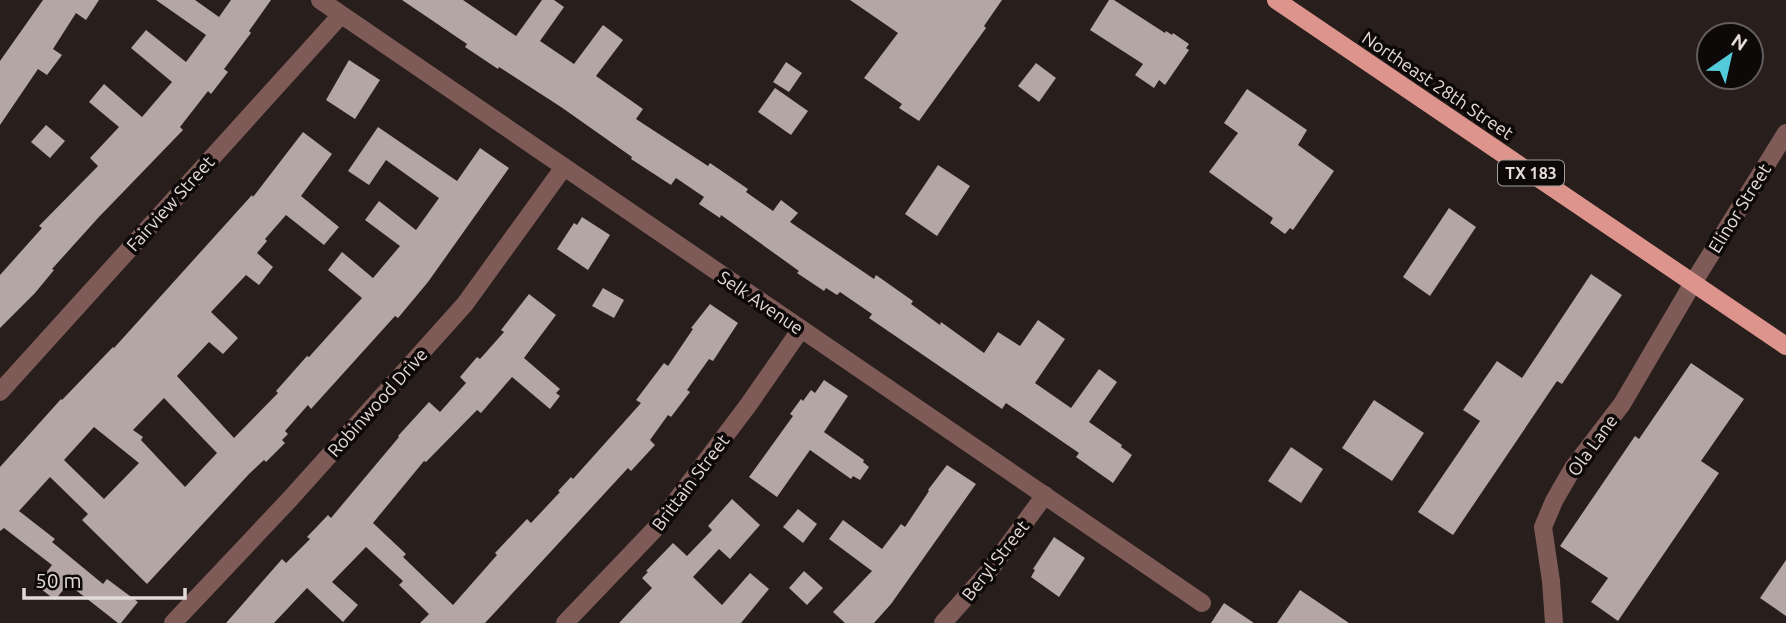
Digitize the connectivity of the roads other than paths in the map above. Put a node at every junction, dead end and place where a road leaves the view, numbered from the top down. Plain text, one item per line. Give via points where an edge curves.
1 (320, 0) edge
2 (1276, 0) edge
3 (341, 15) junction
4 (1786, 133) edge
5 (564, 167) junction
6 (1692, 282) junction
7 (801, 329) junction
8 (1786, 346) edge
9 (0, 392) edge
10 (1045, 495) junction
11 (1202, 603) dead end
12 (173, 623) edge
13 (565, 623) edge
14 (943, 623) edge
15 (1554, 623) edge

1 - 3 street, Selk Avenue
2 - 6 main road, Northeast 28th Street / TX 183
3 - 5 street, Selk Avenue
3 - 9 street, Fairview Street
4 - 6 street, Elinor Street
5 - 7 street, Selk Avenue
5 - 12 street, Robinwood Drive via 465,304
6 - 8 main road, Northeast 28th Street / TX 183
6 - 15 street, Ola Lane via 1622,404 1573,468 1543,527
7 - 10 street, Selk Avenue
7 - 13 street, Brittain Street via 653,530
10 - 11 street, Selk Avenue
10 - 14 street, Beryl Street via 989,571

